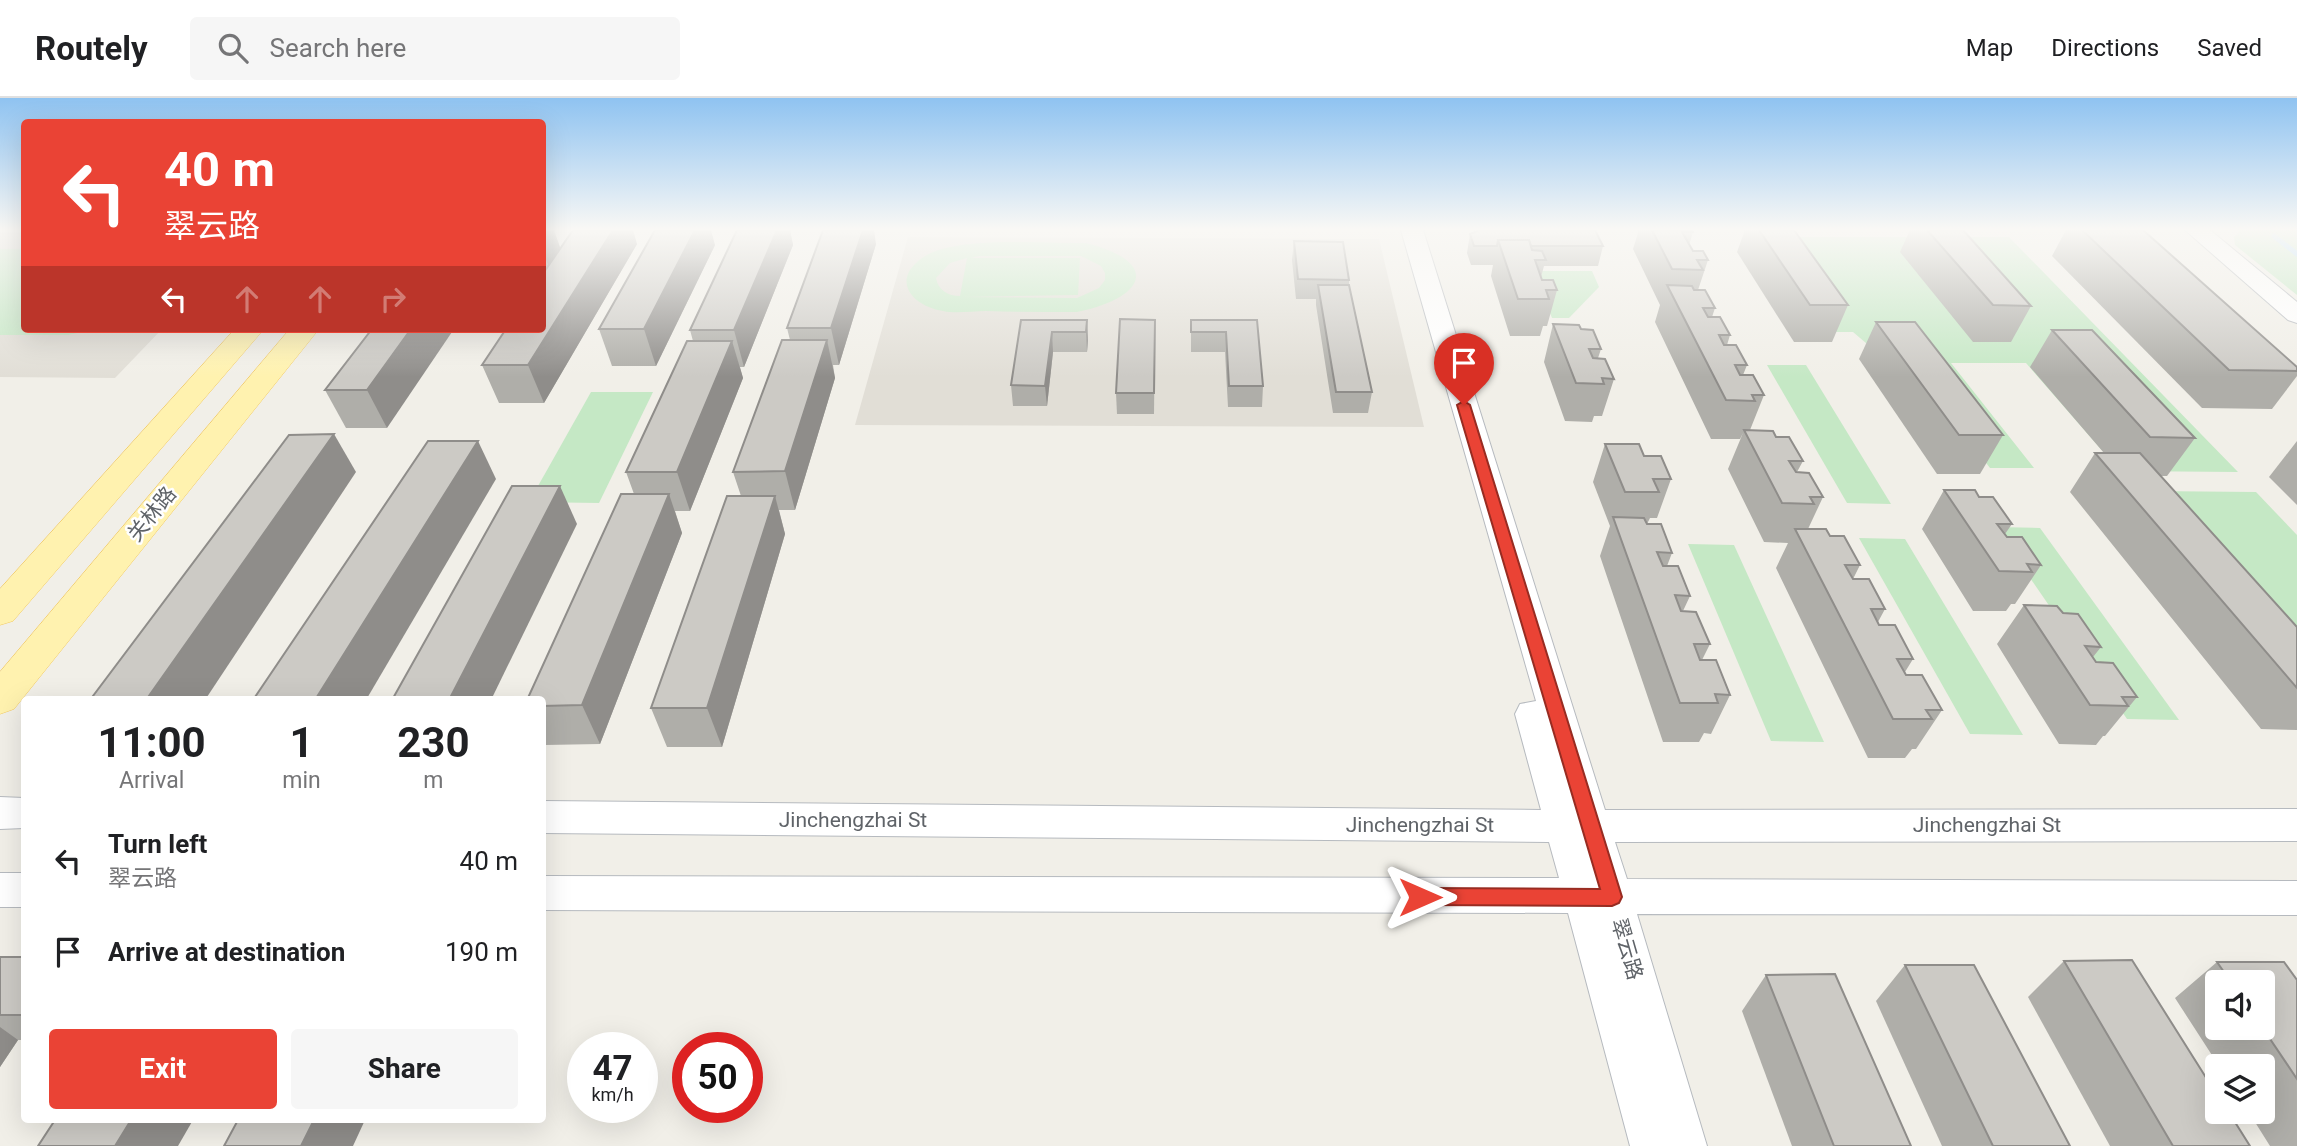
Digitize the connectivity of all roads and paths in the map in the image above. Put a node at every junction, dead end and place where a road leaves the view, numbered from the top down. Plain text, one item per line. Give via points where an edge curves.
1 (1411, 279) edge
2 (1426, 279) edge
3 (2254, 279) edge
4 (2297, 315) edge
5 (246, 333) edge
6 (302, 333) edge
7 (0, 612) edge
8 (0, 699) edge
9 (0, 813) edge
10 (21, 813) edge
11 (546, 817) edge
12 (2297, 825) edge
13 (1578, 826) junction
14 (0, 890) edge
15 (21, 890) edge
16 (546, 893) edge
17 (1599, 897) junction
18 (2297, 898) edge
19 (1654, 1146) edge
20 (1683, 1146) edge

1 - 13 main road, 翠云路
2 - 13 main road, 翠云路
3 - 4 main road
5 - 7 main road
6 - 8 main road, 关林路
9 - 10 main road
11 - 13 main road, Jinchengzhai St
12 - 13 main road, Jinchengzhai St
13 - 17 main road, 翠云路
14 - 15 main road
16 - 17 main road
17 - 18 main road
17 - 19 main road, 翠云路
17 - 20 main road, 翠云路

